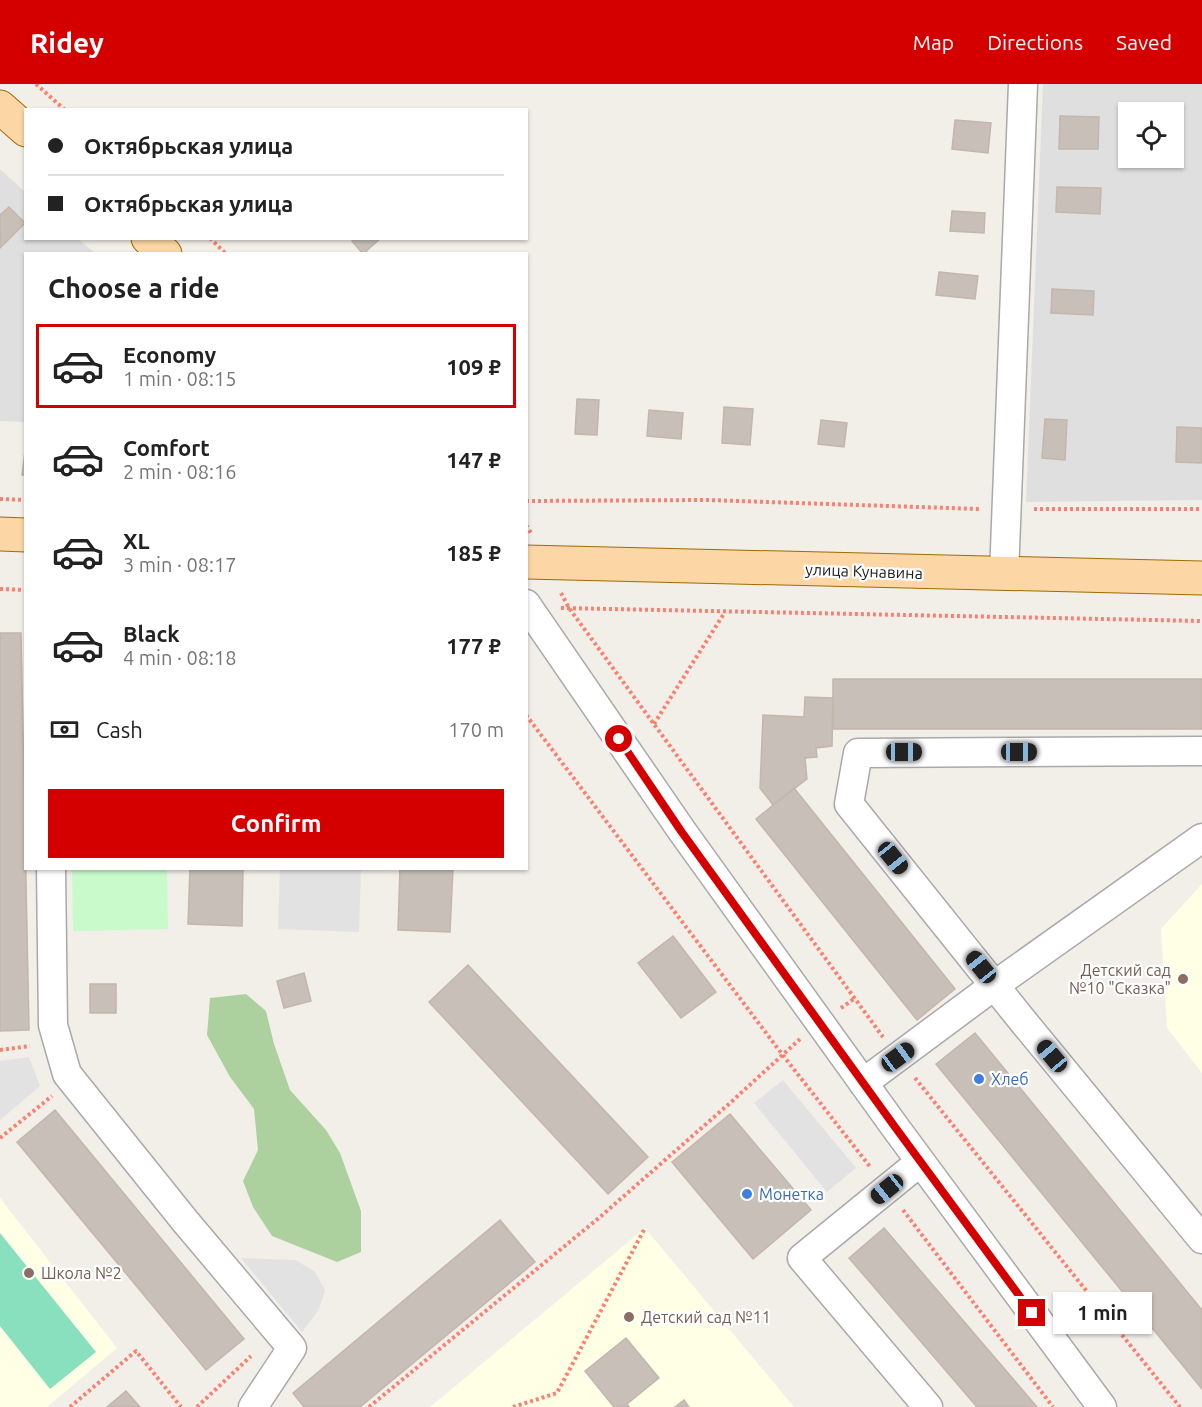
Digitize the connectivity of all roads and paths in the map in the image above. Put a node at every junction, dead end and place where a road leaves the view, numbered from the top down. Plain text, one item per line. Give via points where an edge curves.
1 (36, 84) edge
2 (1023, 84) edge
3 (0, 108) edge
4 (62, 108) edge
5 (24, 128) edge
6 (150, 240) edge
7 (212, 240) edge
8 (163, 252) edge
9 (224, 252) edge
10 (0, 499) edge
11 (24, 500) edge
12 (528, 501) edge
13 (1006, 509) junction
14 (1202, 509) edge
15 (528, 532) edge
16 (0, 534) edge
17 (24, 535) edge
18 (536, 562) edge
19 (1004, 574) junction
20 (1202, 578) edge
21 (0, 589) edge
22 (24, 590) edge
23 (528, 606) edge
24 (569, 608) junction
25 (725, 611) junction
26 (1202, 621) edge
27 (528, 718) edge
28 (654, 724) junction
29 (1202, 751) edge
30 (1202, 838) edge
31 (51, 870) edge
32 (996, 985) junction
33 (855, 998) junction
34 (820, 1022) junction
35 (32, 1045) dead end
36 (0, 1050) edge
37 (782, 1054) junction
38 (898, 1057) junction
39 (863, 1083) junction
40 (59, 1089) dead end
41 (0, 1138) edge
42 (920, 1162) junction
43 (887, 1189) junction
44 (645, 1228) dead end
45 (1202, 1239) edge
46 (70, 1407) edge
47 (181, 1407) edge
48 (253, 1407) edge
49 (369, 1407) edge
50 (513, 1407) edge
51 (928, 1407) edge
52 (1053, 1407) edge
53 (1102, 1407) edge
54 (1180, 1407) edge

1 - 4 path
2 - 13 street
3 - 5 main road
6 - 8 main road
7 - 9 path
10 - 11 path
12 - 13 path via 707,500
13 - 14 path
13 - 19 street
15 - 18 path
16 - 17 main road
18 - 19 main road, улица Кунавина
18 - 24 path
19 - 20 main road, улица Кунавина
21 - 22 path
23 - 24 path
23 - 34 street via 681,831
24 - 25 path
24 - 28 path
25 - 26 path
25 - 28 path
27 - 37 path
28 - 33 path
29 - 32 street via 858,753 849,804
30 - 32 street
31 - 48 street via 53,1025 67,1074 292,1348
32 - 38 street
32 - 45 street
33 - 34 path
33 - 38 path
34 - 37 path
34 - 39 street
35 - 36 path
37 - 43 path
37 - 49 path via 600,1217
38 - 39 street
38 - 54 path
39 - 42 street
40 - 41 path
42 - 43 street
42 - 53 street
43 - 51 street via 802,1258
43 - 52 path
44 - 50 path via 557,1393
46 - 47 path via 136,1352

